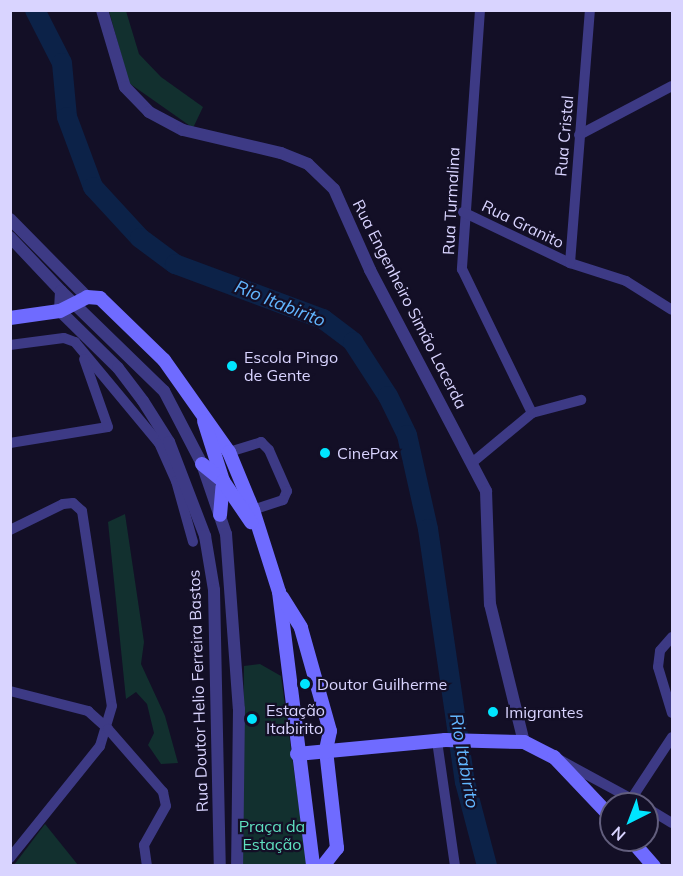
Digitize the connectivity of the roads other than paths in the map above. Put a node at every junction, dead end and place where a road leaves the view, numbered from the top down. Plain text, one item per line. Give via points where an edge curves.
1 (102, 10) edge
2 (480, 10) edge
3 (590, 10) edge
4 (672, 86) edge
5 (579, 135) junction
6 (463, 212) junction
7 (10, 219) edge
8 (10, 237) edge
9 (570, 263) junction
10 (61, 291) junction
11 (88, 299) junction
12 (672, 310) edge
13 (60, 311) junction
14 (11, 318) edge
15 (10, 345) edge
16 (81, 351) junction
17 (581, 400) dead end
18 (196, 401) junction
19 (532, 413) junction
20 (10, 443) edge
21 (229, 452) junction
22 (473, 462) junction
23 (202, 464) junction
24 (223, 481) junction
25 (253, 510) junction
26 (219, 515) junction
27 (10, 530) edge
28 (258, 531) junction
29 (193, 542) dead end
30 (279, 592) junction
31 (672, 637) edge
32 (10, 691) edge
33 (672, 713) edge
34 (108, 729) junction
35 (672, 737) edge
36 (441, 741) junction
37 (524, 742) junction
38 (326, 750) junction
39 (297, 754) junction
40 (554, 757) junction
41 (616, 792) edge
42 (640, 792) edge
43 (599, 805) edge
44 (659, 815) edge
45 (672, 823) edge
46 (642, 852) edge
47 (10, 858) edge
48 (147, 866) edge
49 (220, 866) edge
50 (237, 866) edge
51 (313, 866) edge
52 (323, 866) edge
53 (455, 866) edge
54 (654, 866) edge

1 - 22 street, Rua Engenheiro Simão Lacerda via 125,87 149,112 183,130 281,153 309,164 328,181 370,270
2 - 6 street, Rua Turmalina
3 - 5 street, Rua Cristal
4 - 5 street
5 - 9 street, Rua Cristal
6 - 9 street, Rua Granito
6 - 19 street, Rua Turmalina via 465,279
7 - 11 street
8 - 10 street
9 - 12 street, Rua Granito via 626,281
10 - 11 street
10 - 13 street
11 - 13 main road
11 - 18 main road via 164,360
11 - 23 street via 164,391
13 - 14 main road
13 - 49 street, Rua Doutor Helio Ferreira Bastos via 118,368 143,401 169,442 205,536 214,590
15 - 16 street via 68,338
16 - 20 street via 108,427
16 - 29 street via 159,443 176,481
17 - 19 street
18 - 21 main road
18 - 24 main road
19 - 22 street
21 - 25 main road
21 - 25 street via 261,442 269,450 287,491 283,500
22 - 37 street, Rua Engenheiro Simão Lacerda via 490,507 490,604
23 - 24 main road
23 - 26 street
24 - 26 main road
24 - 28 main road
25 - 28 main road
26 - 50 street via 228,542 239,709
27 - 34 street via 63,504 73,503 82,511 111,697
28 - 30 main road
30 - 38 main road via 300,628 330,731
30 - 39 main road
31 - 33 street via 660,651 658,667
32 - 34 street via 80,708
34 - 47 street via 94,753
34 - 48 street via 165,796 164,811 144,845
35 - 42 street
36 - 37 main road via 485,738
36 - 38 main road
36 - 53 street
37 - 40 main road
38 - 39 main road
38 - 52 main road via 337,848
39 - 51 main road
40 - 41 street
40 - 43 main road
44 - 45 street
46 - 54 main road

